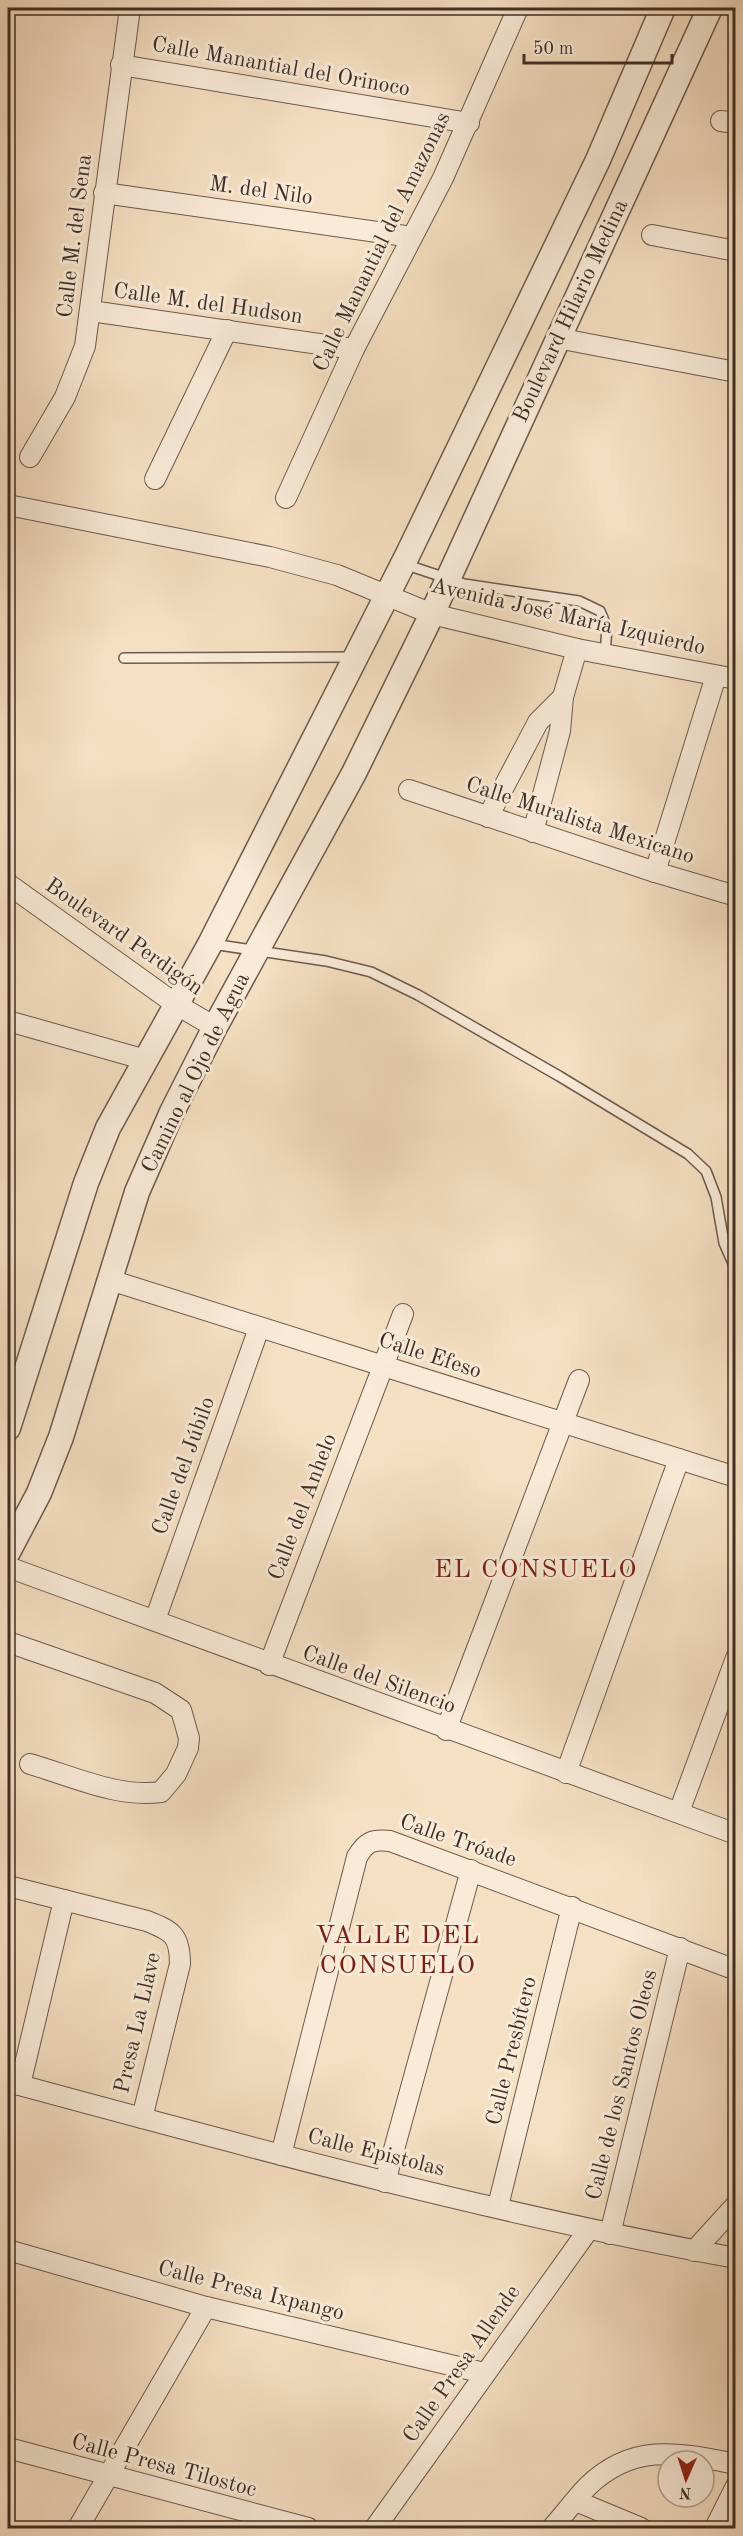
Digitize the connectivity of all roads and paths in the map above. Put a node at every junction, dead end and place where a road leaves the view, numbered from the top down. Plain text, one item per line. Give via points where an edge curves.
1 (130, 8) edge
2 (518, 8) edge
3 (663, 8) edge
4 (710, 8) edge
5 (121, 65) junction
6 (469, 123) junction
7 (104, 193) junction
8 (652, 235) dead end
9 (412, 237) junction
10 (735, 251) edge
11 (91, 311) junction
12 (227, 330) junction
13 (557, 338) junction
14 (354, 349) junction
15 (735, 372) edge
16 (30, 458) dead end
17 (155, 479) dead end
18 (286, 498) dead end
19 (8, 505) edge
20 (403, 563) junction
21 (447, 580) junction
22 (387, 594) junction
23 (432, 614) junction
24 (577, 649) junction
25 (605, 654) junction
26 (356, 657) junction
27 (124, 658) dead end
28 (726, 677) edge
29 (563, 697) junction
30 (409, 790) dead end
31 (488, 817) junction
32 (532, 832) junction
33 (655, 872) junction
34 (8, 884) edge
35 (735, 896) edge
36 (210, 944) junction
37 (256, 953) junction
38 (177, 1005) junction
39 (8, 1021) edge
40 (215, 1027) junction
41 (146, 1060) junction
42 (735, 1270) edge
43 (110, 1280) junction
44 (403, 1314) dead end
45 (259, 1328) junction
46 (382, 1366) junction
47 (579, 1380) dead end
48 (9, 1417) edge
49 (562, 1424) junction
50 (679, 1459) junction
51 (735, 1478) edge
52 (8, 1552) edge
53 (8, 1567) edge
54 (154, 1620) junction
55 (8, 1642) edge
56 (735, 1658) edge
57 (269, 1665) junction
58 (446, 1730) junction
59 (30, 1764) dead end
60 (566, 1773) junction
61 (679, 1812) junction
62 (735, 1834) edge
63 (471, 1870) junction
64 (8, 1886) edge
65 (64, 1900) junction
66 (572, 1907) junction
67 (680, 1948) junction
68 (735, 1970) edge
69 (14, 2084) edge
70 (142, 2118) junction
71 (281, 2155) junction
72 (385, 2182) junction
73 (735, 2205) edge
74 (498, 2206) junction
75 (589, 2229) junction
76 (610, 2234) junction
77 (8, 2250) edge
78 (694, 2251) junction
79 (735, 2258) edge
80 (206, 2307) junction
81 (484, 2373) junction
82 (8, 2448) edge
83 (735, 2464) edge
84 (107, 2477) junction
85 (735, 2486) edge
86 (576, 2500) junction
87 (78, 2529) edge
88 (308, 2529) edge
89 (375, 2529) edge
90 (552, 2529) edge
91 (642, 2529) edge
92 (715, 2529) edge

1 - 5 street, Calle M. del Sena
2 - 6 street, Calle Manantial del Amazonas
3 - 20 street, Boulevard Hilario Medina via 598,160
4 - 13 street, Boulevard Hilario Medina
5 - 6 street, Calle Manantial del Orinoco
5 - 7 street, Calle M. del Sena
6 - 9 street, Calle Manantial del Amazonas
7 - 9 street, M. del Nilo
7 - 11 street, Calle M. del Sena
8 - 10 street
9 - 14 street, Calle Manantial del Amazonas
11 - 12 street, Calle M. del Hudson
11 - 16 street, Calle M. del Sena via 77,372
12 - 14 street, Calle M. del Hudson
12 - 17 street
13 - 15 street
13 - 21 street, Boulevard Hilario Medina
14 - 18 street, Calle Manantial del Amazonas
19 - 22 street, Avenida José María Izquierdo via 270,557 337,575
20 - 21 lane
20 - 22 street, Boulevard Hilario Medina
21 - 23 street, Boulevard Hilario Medina
21 - 25 lane via 579,601 600,611 607,628
22 - 23 street, Avenida José María Izquierdo
22 - 26 street, Camino al Ojo de Agua
23 - 24 street, Avenida José María Izquierdo
23 - 37 street, Camino al Ojo de Agua via 354,773
24 - 25 street, Avenida José María Izquierdo
24 - 29 street
25 - 28 street, Avenida José María Izquierdo
26 - 27 lane
26 - 36 street, Camino al Ojo de Agua
28 - 33 street
29 - 31 street via 538,722
29 - 32 street via 560,731
30 - 31 street, Calle Muralista Mexicano
31 - 32 street, Calle Muralista Mexicano
32 - 33 street, Calle Muralista Mexicano
33 - 35 street, Calle Muralista Mexicano
34 - 38 street, Boulevard Perdigón
36 - 37 lane
36 - 38 street, Camino al Ojo de Agua
37 - 40 street, Camino al Ojo de Agua
37 - 42 lane via 326,961 371,972 418,995 688,1154 706,1171
38 - 40 street, Boulevard Perdigón
38 - 41 street, Camino al Ojo de Agua
39 - 41 street
40 - 43 street, Camino al Ojo de Agua via 137,1192
41 - 48 street, Camino al Ojo de Agua via 108,1128 86,1183
43 - 45 street, Calle Efeso
43 - 52 street, Camino al Ojo de Agua via 61,1437 39,1494
44 - 46 street, Calle del Anhelo
45 - 46 street, Calle Efeso
45 - 54 street, Calle del Júbilo
46 - 49 street, Calle Efeso
46 - 57 street, Calle del Anhelo
47 - 49 street
49 - 50 street, Calle Efeso
49 - 58 street
50 - 51 street, Calle Efeso
50 - 60 street
53 - 54 street, Calle del Silencio
54 - 57 street, Calle del Silencio
55 - 59 street via 155,1693 181,1710 189,1738 177,1774 161,1792 143,1795
56 - 61 street
57 - 58 street, Calle del Silencio
58 - 60 street, Calle del Silencio
60 - 61 street, Calle del Silencio
61 - 62 street, Calle del Silencio
63 - 66 street, Calle Tróade
63 - 71 street, Calle Tróade via 390,1842 376,1839 365,1844 357,1857
63 - 72 street
64 - 65 street, Presa La Llave
65 - 69 street
65 - 70 street, Presa La Llave via 165,1928 180,1948 180,1964
66 - 67 street, Calle Tróade
66 - 74 street, Calle Presbítero
67 - 68 street, Calle Tróade
67 - 76 street, Calle de los Santos Oleos
69 - 70 street, Calle Epistolas
70 - 71 street, Calle Epistolas
71 - 72 street, Calle Epistolas
72 - 74 street, Calle Epistolas
73 - 78 street
74 - 75 street, Calle Epistolas
75 - 76 street, Calle Epistolas
75 - 81 street, Calle Presa Allende
76 - 78 street, Calle Epistolas
77 - 80 street, Calle Presa Ixpango
78 - 79 street, Calle Epistolas
80 - 81 street, Calle Presa Ixpango
80 - 84 street
81 - 89 street, Calle Presa Allende
82 - 84 street, Calle Presa Tilostoc
83 - 86 street via 650,2453 626,2459 588,2486
84 - 87 street
84 - 88 street, Calle Presa Tilostoc
85 - 92 street
86 - 90 street
86 - 91 street

